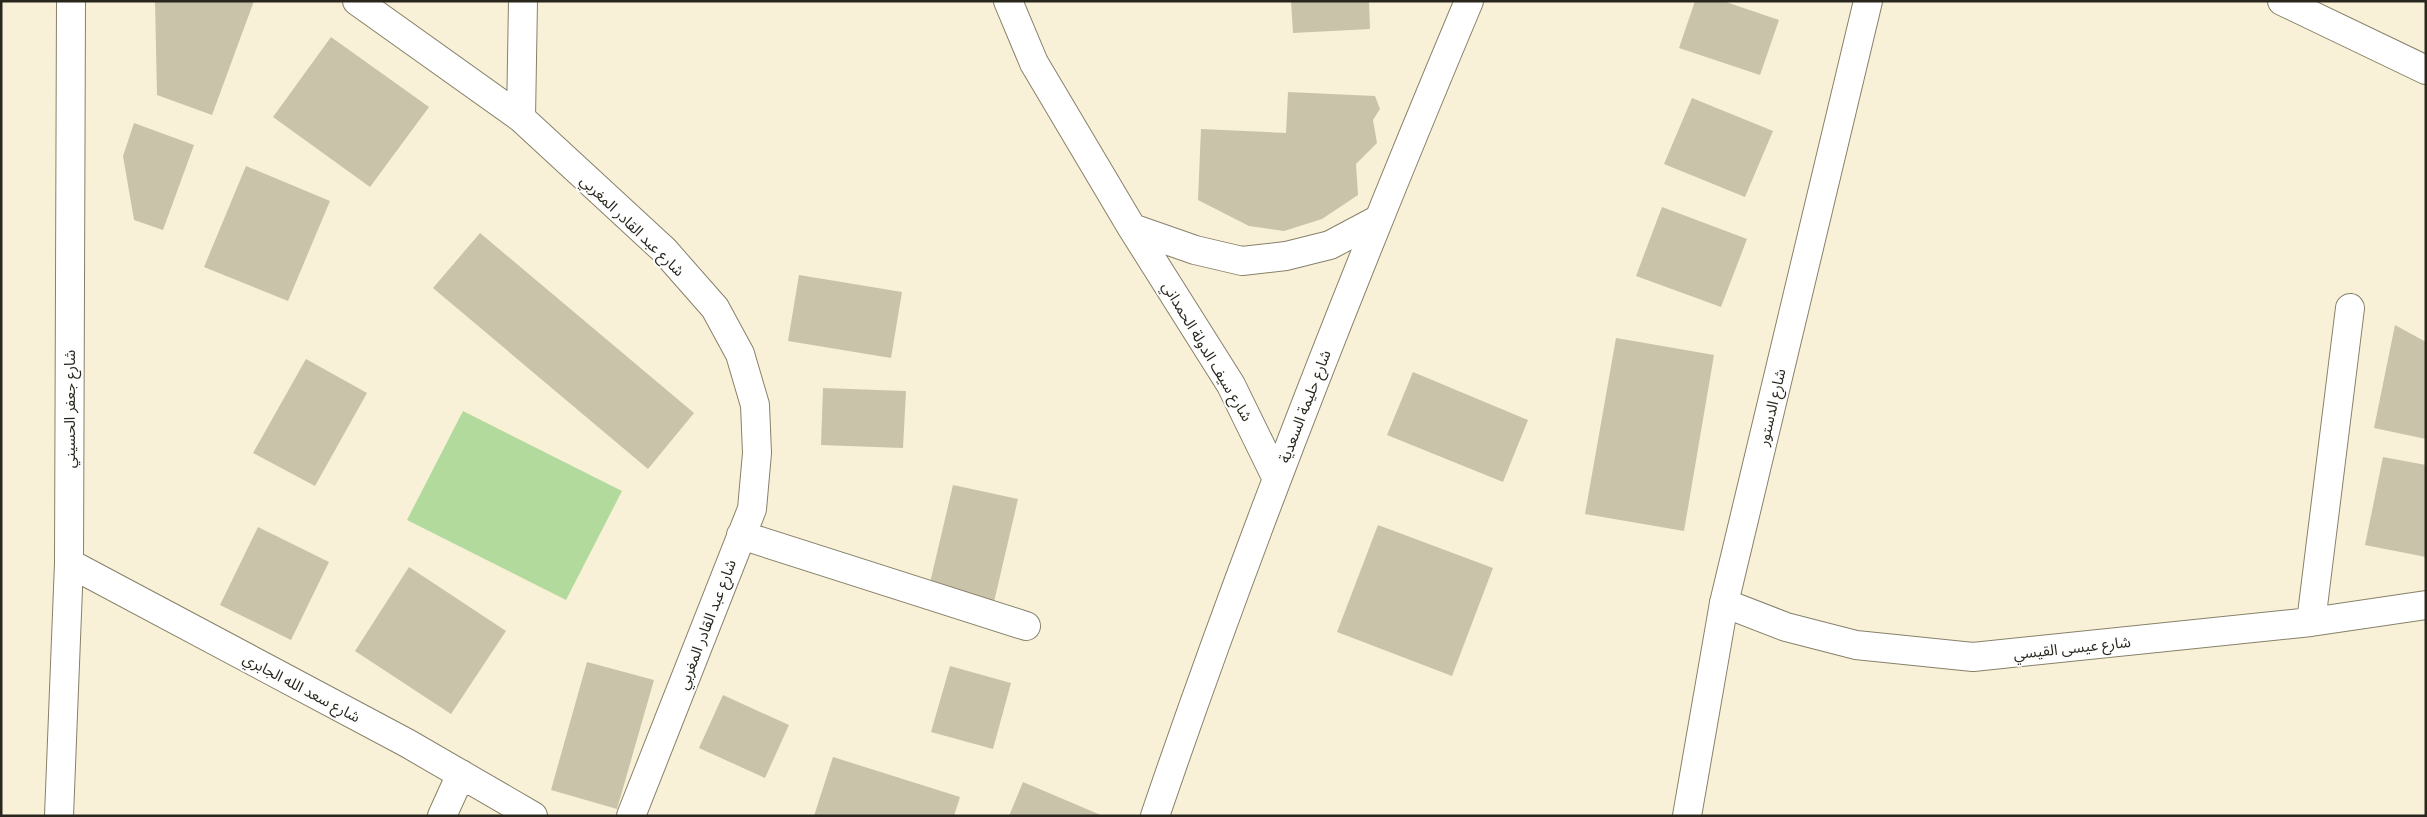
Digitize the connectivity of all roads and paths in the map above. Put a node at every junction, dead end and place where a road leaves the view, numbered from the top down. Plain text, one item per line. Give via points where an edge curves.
1 (71, 1) edge
2 (358, 1) edge
3 (523, 1) edge
4 (1008, 1) edge
5 (1469, 1) edge
6 (1868, 1) edge
7 (2282, 1) edge
8 (2426, 70) edge
9 (521, 118) junction
10 (1377, 220) junction
11 (1132, 228) junction
12 (2350, 308) dead end
13 (1276, 477) junction
14 (741, 535) junction
15 (69, 563) junction
16 (1724, 603) junction
17 (2426, 605) edge
18 (2311, 622) junction
19 (1026, 626) dead end
20 (461, 774) junction
21 (59, 816) edge
22 (442, 816) edge
23 (533, 816) edge
24 (631, 816) edge
25 (1155, 816) edge
26 (1687, 816) edge

1 - 15 street, شارع جعفر الحسيني
2 - 9 street, شارع عبد القادر المغربي
3 - 9 street
4 - 11 street, شارع سيف الدولة الحمداني via 1034,63
5 - 10 street, شارع حليمة السعدية
6 - 16 street, شارع الدستور
7 - 8 street
9 - 14 street, شارع عبد القادر المغربي via 664,250 714,308 740,354 755,405 758,453 752,509
10 - 11 street via 1330,245 1286,256 1242,260 1195,250
10 - 13 street, شارع حليمة السعدية
11 - 13 street, شارع سيف الدولة الحمداني via 1231,385
12 - 18 street
13 - 25 street, شارع حليمة السعدية
14 - 19 street
14 - 24 street, شارع عبد القادر المغربي
15 - 20 street, شارع سعد الله الجابري
15 - 21 street, شارع جعفر الحسيني
16 - 18 street, شارع عيسى القيسي via 1786,627 1856,645 1973,657
16 - 26 street, شارع الدستور
17 - 18 street, شارع عيسى القيسي
20 - 22 street
20 - 23 street, شارع سعد الله الجابري

